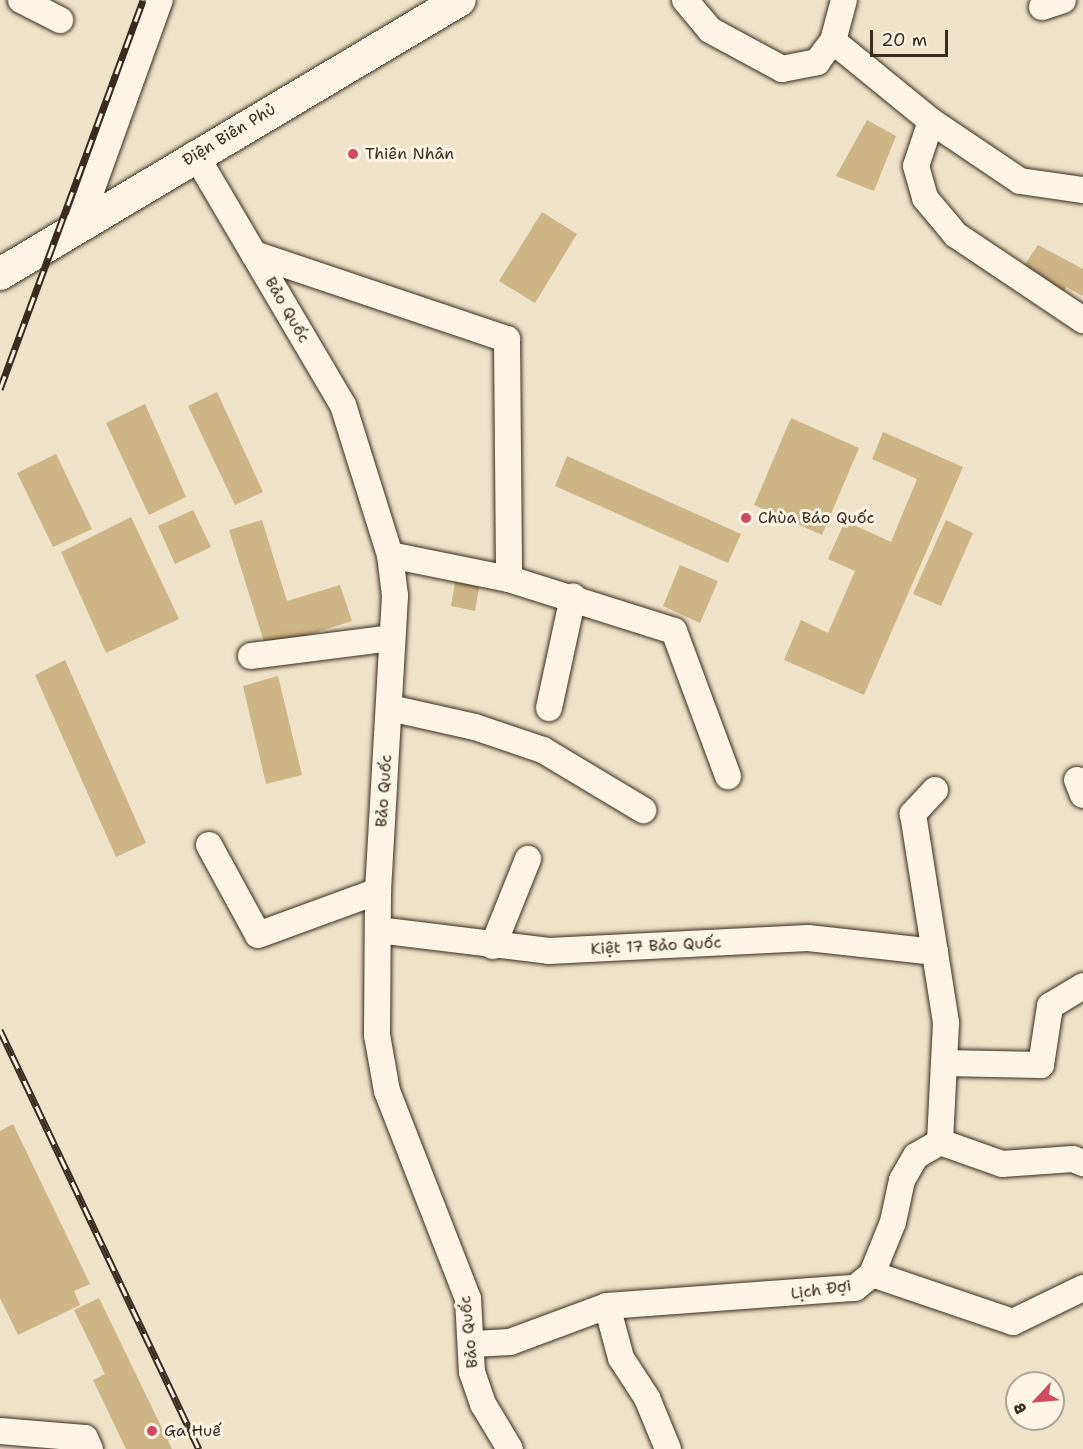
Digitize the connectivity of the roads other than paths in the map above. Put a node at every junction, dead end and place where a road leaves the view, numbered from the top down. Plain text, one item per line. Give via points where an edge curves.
1 (21, 0) edge
2 (160, 0) edge
3 (460, 0) edge
4 (685, 0) edge
5 (844, 0) edge
6 (60, 20) dead end
7 (833, 41) junction
8 (931, 121) junction
9 (195, 154) junction
10 (1083, 190) edge
11 (77, 230) junction
12 (254, 254) junction
13 (0, 274) edge
14 (1083, 320) edge
15 (390, 555) junction
16 (509, 579) junction
17 (573, 597) junction
18 (392, 638) junction
19 (251, 656) dead end
20 (390, 708) junction
21 (549, 708) dead end
22 (728, 776) dead end
23 (935, 790) dead end
24 (643, 810) dead end
25 (209, 845) dead end
26 (528, 859) dead end
27 (378, 891) junction
28 (378, 930) junction
29 (493, 946) junction
30 (935, 952) junction
31 (1083, 986) edge
32 (944, 1063) junction
33 (940, 1142) junction
34 (1083, 1163) edge
35 (872, 1274) junction
36 (1083, 1288) edge
37 (608, 1306) junction
38 (473, 1344) junction
39 (0, 1431) edge
40 (90, 1449) edge
41 (510, 1449) edge
42 (668, 1449) edge

1 - 6 street
2 - 11 street
3 - 9 main road, Điện Biên Phủ
4 - 7 street via 710,30 782,69 817,62
5 - 7 street
7 - 8 street
8 - 10 street via 1020,181
8 - 14 street via 916,166 925,198 956,235
9 - 11 main road, Điện Biên Phủ
9 - 12 street, Bảo Quốc
11 - 13 main road, Điện Biên Phủ
12 - 15 street, Bảo Quốc via 343,405
12 - 16 street via 507,339
15 - 16 street
15 - 18 street, Bảo Quốc
16 - 17 street
17 - 21 street
17 - 22 street via 674,631
18 - 19 street
18 - 20 street, Bảo Quốc
20 - 24 street via 475,727 543,750
20 - 27 street, Bảo Quốc
23 - 30 street via 913,814
25 - 27 street via 258,935
26 - 29 street
27 - 28 street, Bảo Quốc
28 - 29 street, Kiệt 17 Bảo Quốc
28 - 38 street, Bảo Quốc via 377,1035 387,1091 468,1299
29 - 30 street, Kiệt 17 Bảo Quốc via 549,951 808,938
30 - 32 street via 946,1023
31 - 32 street via 1050,1006 1041,1065
32 - 33 street
33 - 34 street via 1002,1164 1072,1159
33 - 35 street, Lịch Đợi via 916,1156 902,1180 893,1222
35 - 36 street via 1013,1322
35 - 37 street, Lịch Đợi via 855,1288 817,1293
37 - 38 street, Lịch Đợi via 510,1342
37 - 42 street via 621,1358 647,1398
38 - 41 street, Bảo Quốc via 472,1372 483,1404
39 - 40 street via 85,1438

